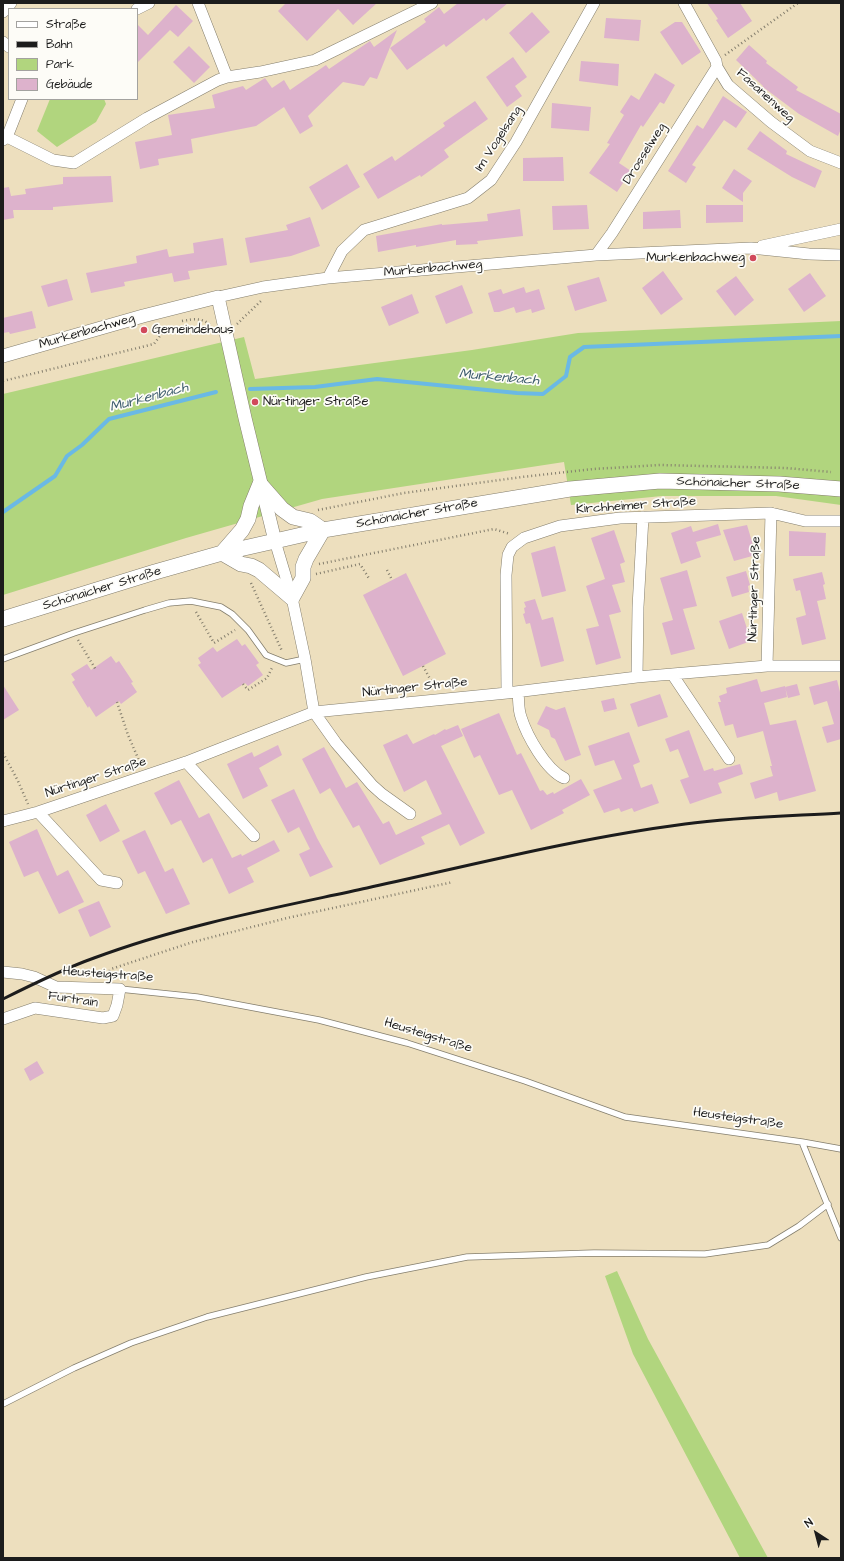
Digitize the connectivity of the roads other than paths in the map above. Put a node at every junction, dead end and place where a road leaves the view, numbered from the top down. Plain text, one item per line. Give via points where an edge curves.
1 (11, 3) edge
2 (149, 3) edge
3 (198, 3) edge
4 (432, 3) edge
5 (594, 3) edge
6 (684, 3) edge
7 (138, 8) edge
8 (3, 12) edge
9 (716, 64) junction
10 (228, 77) junction
11 (22, 100) edge
12 (5, 138) edge
13 (841, 163) edge
14 (841, 229) edge
15 (751, 248) junction
16 (596, 255) junction
17 (841, 256) edge
18 (328, 278) junction
19 (218, 297) junction
20 (3, 356) edge
21 (260, 484) junction
22 (841, 489) edge
23 (771, 513) junction
24 (644, 517) junction
25 (841, 521) edge
26 (324, 530) junction
27 (275, 541) junction
28 (222, 553) junction
29 (292, 598) junction
30 (3, 619) edge
31 (3, 659) edge
32 (305, 659) junction
33 (767, 666) junction
34 (841, 666) edge
35 (672, 674) junction
36 (637, 677) junction
37 (513, 692) junction
38 (314, 712) junction
39 (729, 759) dead end
40 (186, 762) junction
41 (564, 778) dead end
42 (35, 812) junction
43 (410, 814) dead end
44 (3, 821) edge
45 (254, 836) dead end
46 (116, 883) dead end
47 (3, 972) edge
48 (120, 989) junction
49 (3, 1019) edge
50 (802, 1142) junction
51 (841, 1149) edge
52 (828, 1204) junction
53 (841, 1238) edge
54 (3, 1404) edge

1 - 8 street
2 - 7 street
3 - 10 street
4 - 10 street via 315,60
5 - 18 street, Im Vogelsang via 516,142 491,180 468,198 364,230 342,251
6 - 9 street, Fasanenweg
9 - 13 street, Fasanenweg via 728,85 771,122 810,151
9 - 16 street, Drosselweg
10 - 12 street via 147,118 74,163 52,160
11 - 12 street
14 - 15 street
15 - 16 street, Murkenbachweg
15 - 17 street, Murkenbachweg
16 - 18 street, Murkenbachweg
18 - 19 street, Murkenbachweg via 263,287
19 - 20 street, Murkenbachweg
19 - 21 street
21 - 26 main road via 282,509 293,517 310,521
21 - 27 street
21 - 28 main road via 242,530
22 - 26 main road, Schönaicher Straße via 779,484 660,481 570,489
23 - 24 street, Kirchheimer Straße
23 - 25 street, Kirchheimer Straße via 805,520
23 - 33 street, Nürtinger Straße
24 - 36 street via 638,607
24 - 37 street, Kirchheimer Straße via 560,526 524,538 512,547 508,555 506,575
26 - 27 main road, Schönaicher Straße
26 - 29 main road via 311,562 303,567 303,578
27 - 28 main road, Schönaicher Straße
27 - 29 street
28 - 29 main road via 241,564 259,570
28 - 30 main road, Schönaicher Straße
29 - 32 street
31 - 32 lane via 169,603 191,601 221,607 232,614 266,655 286,663
32 - 38 street
33 - 34 street, Nürtinger Straße
33 - 35 street, Nürtinger Straße
35 - 36 street, Nürtinger Straße
35 - 39 street
36 - 37 street, Nürtinger Straße
37 - 38 street, Nürtinger Straße
37 - 41 street via 530,737 547,764
38 - 40 street, Nürtinger Straße
38 - 43 street via 336,743 372,785
40 - 42 street, Nürtinger Straße
40 - 45 street
42 - 44 street, Nürtinger Straße
42 - 46 street, Nürtinger Straße via 101,880
47 - 48 street, Heusteigstraße via 28,976 56,987
48 - 49 street, Furtrain via 113,1016 103,1018 35,1008
48 - 50 lane, Heusteigstraße via 197,997 319,1020 407,1043 625,1117
50 - 51 lane, Heusteigstraße
50 - 52 lane
52 - 53 lane
52 - 54 lane via 768,1245 705,1254 599,1253 467,1257 366,1277 186,1324 74,1368

